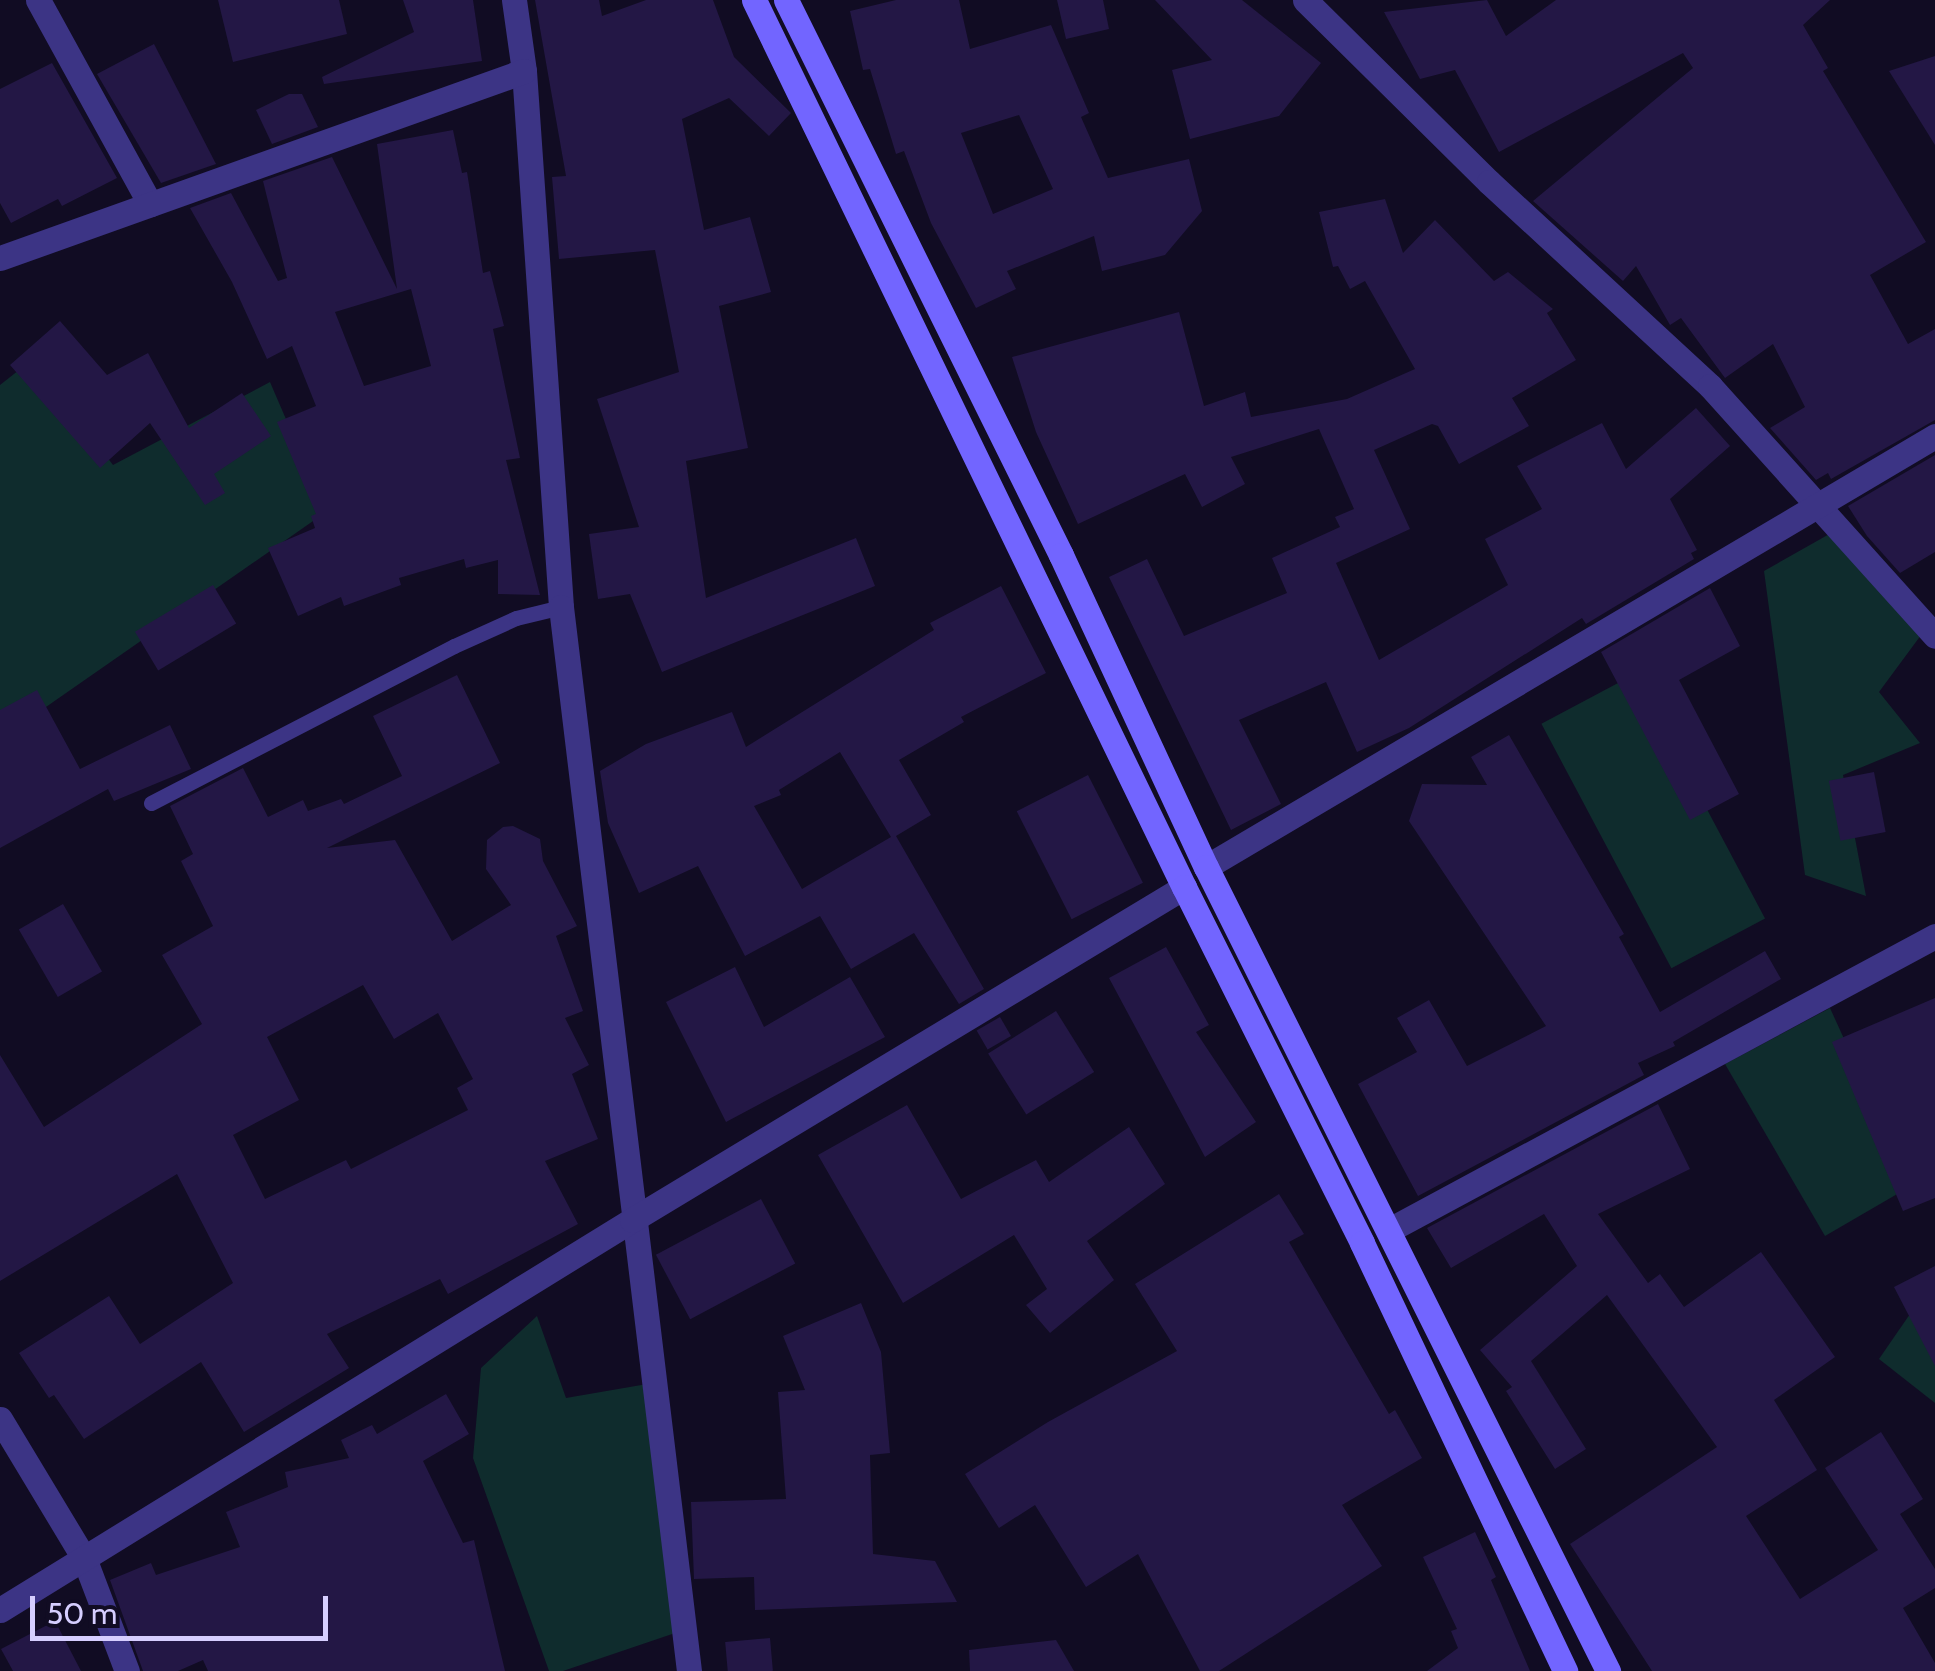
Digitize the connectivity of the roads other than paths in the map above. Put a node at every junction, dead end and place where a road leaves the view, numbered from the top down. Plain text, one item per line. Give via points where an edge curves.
1 (38, 0) edge
2 (514, 0) edge
3 (754, 0) edge
4 (786, 0) edge
5 (1306, 0) edge
6 (524, 70) junction
7 (150, 204) junction
8 (0, 258) edge
9 (1935, 436) edge
10 (1819, 504) junction
11 (561, 607) junction
12 (1935, 636) edge
13 (151, 803) dead end
14 (1206, 867) junction
15 (1184, 887) junction
16 (1935, 936) edge
17 (632, 1220) junction
18 (1391, 1229) junction
19 (0, 1419) edge
20 (84, 1558) junction
21 (0, 1610) edge
22 (127, 1671) edge
23 (689, 1671) edge
24 (1565, 1671) edge
25 (1608, 1671) edge

1 - 7 street
2 - 6 street
3 - 15 street
4 - 14 street
5 - 10 street via 1488,182 1710,386
6 - 7 street
6 - 11 street
7 - 8 street
9 - 10 street
10 - 12 street
10 - 14 street
11 - 13 lane via 516,618 454,646
11 - 17 street
14 - 18 street
15 - 17 street
15 - 24 street
16 - 18 street
17 - 20 street
17 - 23 street
18 - 25 street
19 - 20 street
20 - 21 street
20 - 22 street

